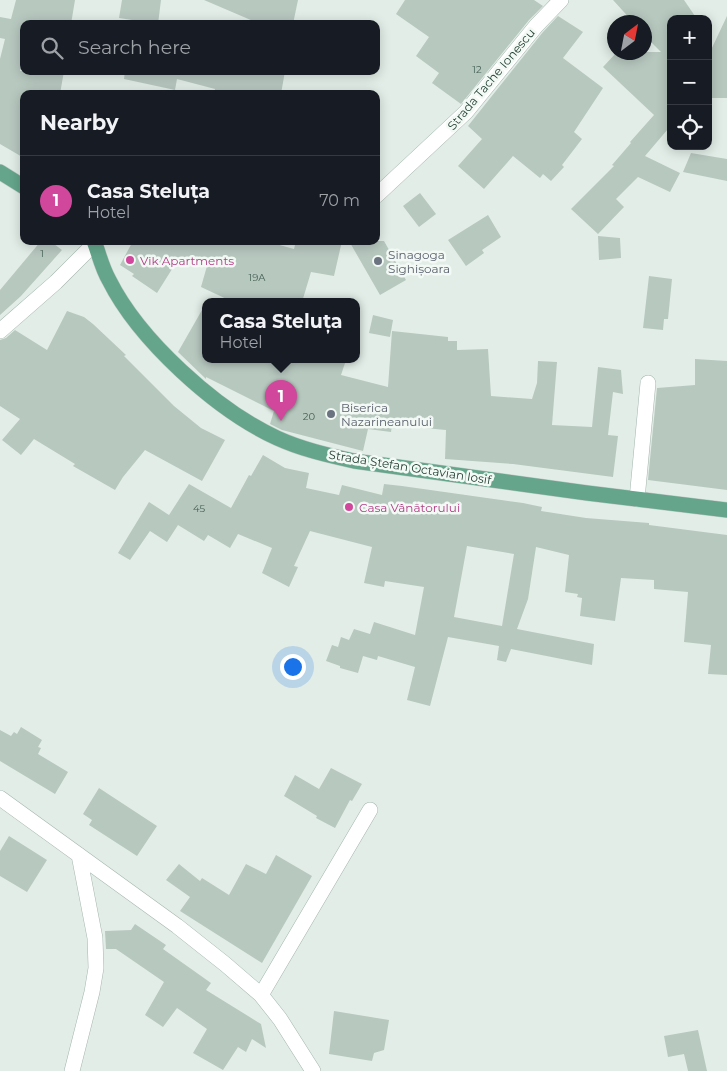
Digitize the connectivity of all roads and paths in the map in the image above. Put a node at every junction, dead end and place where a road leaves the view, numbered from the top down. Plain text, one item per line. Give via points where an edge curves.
1 (561, 0) edge
2 (0, 172) edge
3 (20, 184) edge
4 (380, 192) edge
5 (92, 245) edge
6 (96, 245) edge
7 (0, 332) edge
8 (648, 383) dead end
9 (636, 499) junction
10 (727, 510) edge
11 (0, 798) edge
12 (370, 810) dead end
13 (79, 855) junction
14 (261, 995) junction
15 (72, 1071) edge
16 (313, 1071) edge

1 - 4 street, Strada Tache Ionescu via 466,112
2 - 3 main road
5 - 7 street
6 - 9 main road, Strada Ștefan Octavian Iosif via 103,267 121,301 159,348 211,397 277,438 318,453 354,461
8 - 9 street
9 - 10 main road, Strada Ștefan Octavian Iosif
11 - 13 street
12 - 14 street
13 - 14 street via 177,926
13 - 15 street via 95,938 96,968
14 - 16 street

